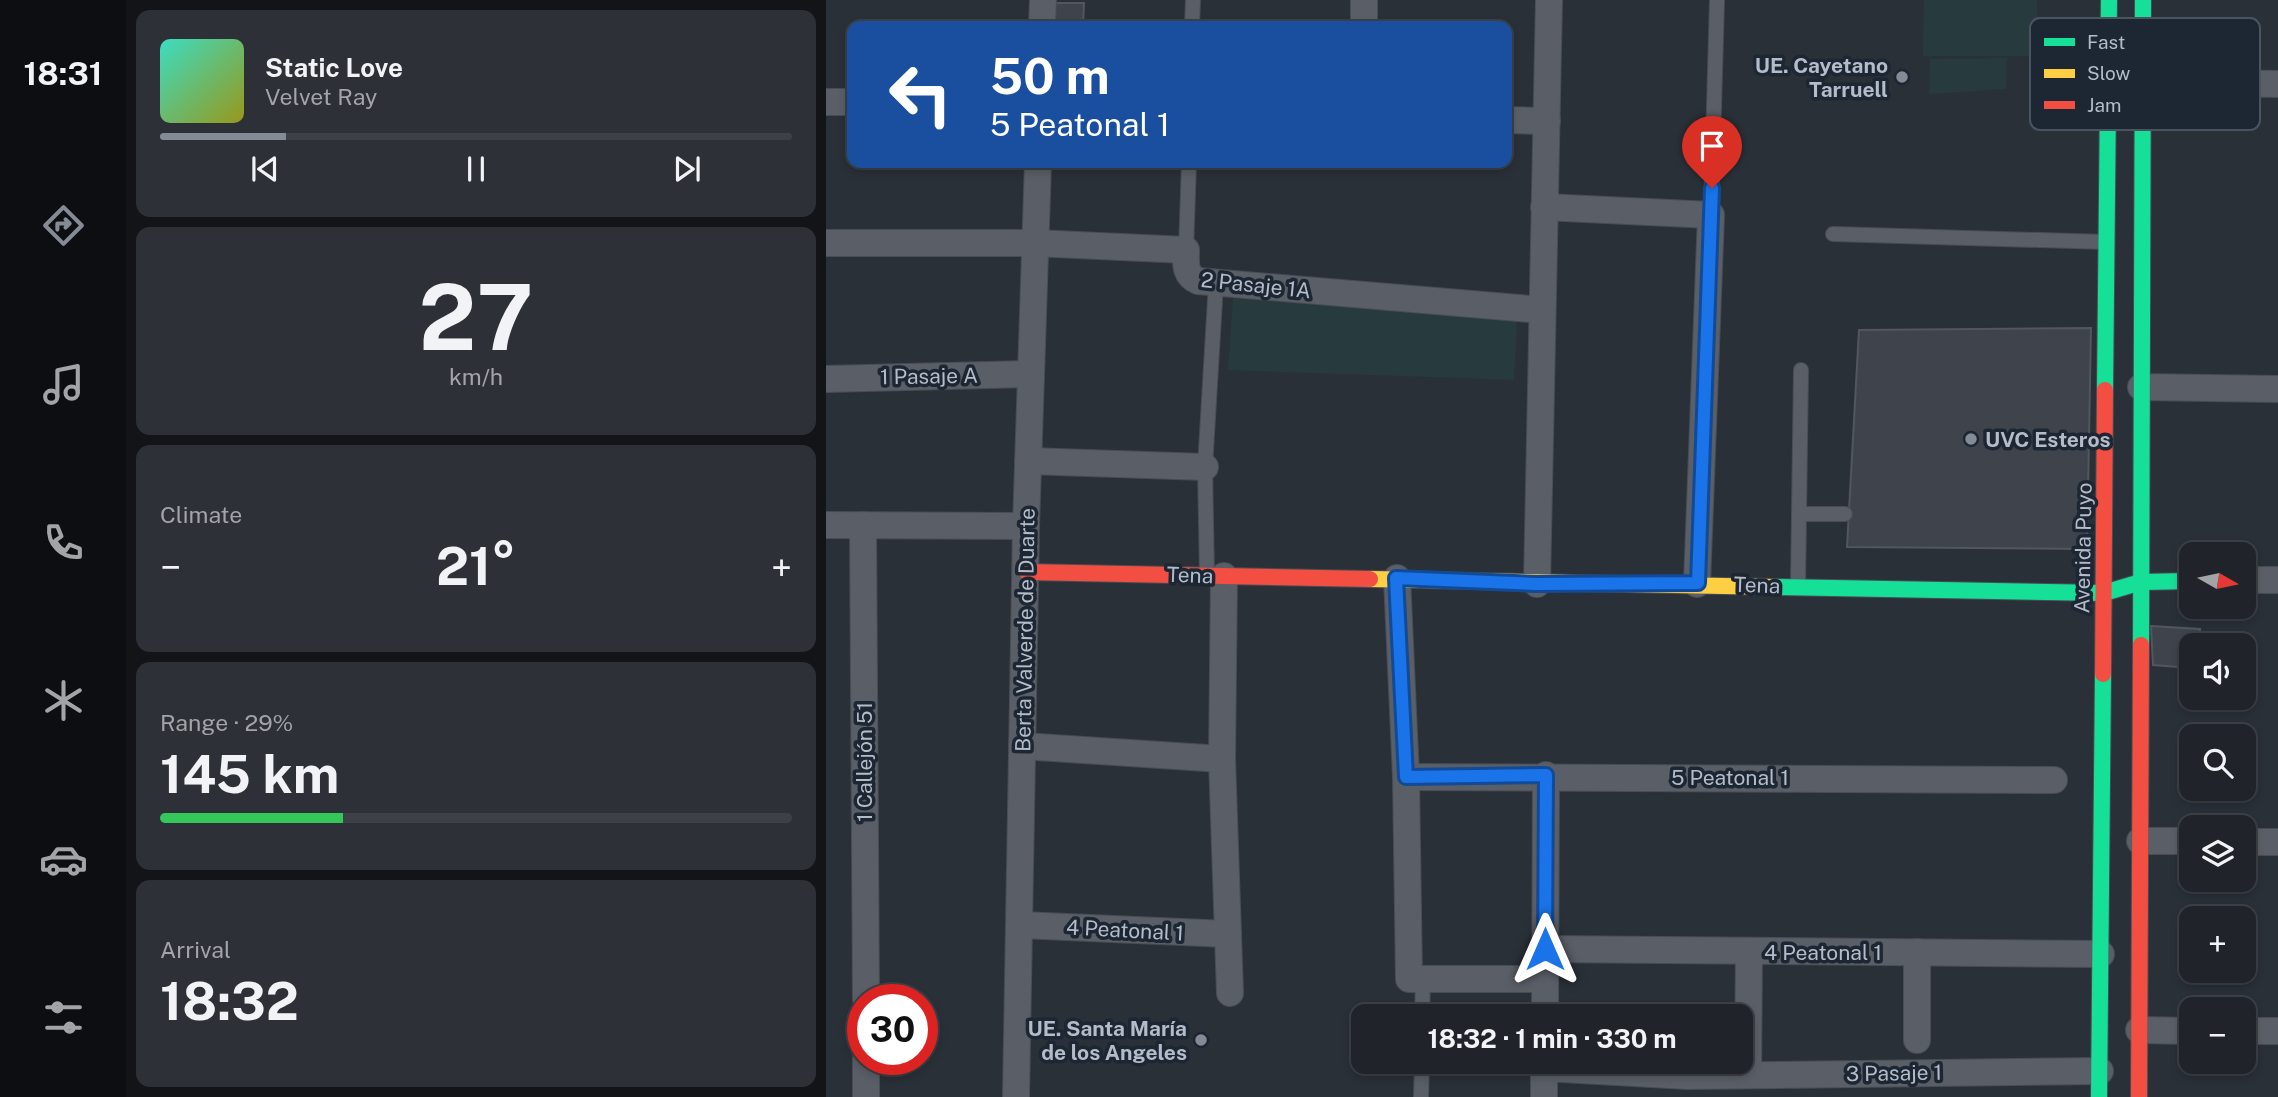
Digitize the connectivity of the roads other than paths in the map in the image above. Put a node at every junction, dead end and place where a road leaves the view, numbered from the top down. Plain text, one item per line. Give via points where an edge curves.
1 (1043, 0) edge
2 (1193, 0) edge
3 (1364, 0) edge
4 (1549, 0) edge
5 (1717, 0) edge
6 (2109, 0) edge
7 (2143, 0) edge
8 (2109, 18) edge
9 (2143, 18) edge
10 (1042, 21) edge
11 (1192, 21) edge
12 (1364, 21) edge
13 (2260, 84) edge
14 (2278, 84) edge
15 (826, 102) edge
16 (847, 103) edge
17 (1512, 120) edge
18 (1547, 121) junction
19 (2108, 130) edge
20 (2142, 130) edge
21 (1038, 168) edge
22 (1189, 168) edge
23 (1544, 207) junction
24 (1711, 215) junction
25 (1833, 234) dead end
26 (2107, 242) junction
27 (826, 243) edge
28 (1034, 243) junction
29 (1186, 250) junction
30 (1216, 283) junction
31 (1542, 310) junction
32 (1801, 370) dead end
33 (1031, 374) junction
34 (826, 379) edge
35 (2141, 387) junction
36 (2278, 388) edge
37 (1028, 461) junction
38 (1205, 467) junction
39 (1799, 514) junction
40 (1845, 514) dead end
41 (826, 525) edge
42 (863, 525) junction
43 (1026, 526) junction
44 (1027, 572) junction
45 (1215, 575) junction
46 (1396, 578) junction
47 (2256, 580) edge
48 (2278, 580) edge
49 (2179, 581) edge
50 (2141, 582) junction
51 (1698, 583) junction
52 (1536, 584) junction
53 (1798, 586) junction
54 (2104, 593) junction
55 (1022, 746) junction
56 (1222, 759) junction
57 (1546, 775) junction
58 (1406, 777) junction
59 (2054, 780) dead end
60 (2140, 841) junction
61 (2179, 841) edge
62 (2256, 842) edge
63 (2278, 842) edge
64 (1021, 925) junction
65 (1228, 934) junction
66 (1545, 949) junction
67 (1749, 951) junction
68 (1917, 952) junction
69 (2101, 954) junction
70 (1416, 979) junction
71 (1545, 979) junction
72 (866, 984) edge
73 (1230, 992) dead end
74 (1420, 1004) edge
75 (1545, 1004) edge
76 (2139, 1030) junction
77 (2179, 1031) edge
78 (2256, 1031) edge
79 (2278, 1031) edge
80 (1917, 1041) dead end
81 (1422, 1074) edge
82 (1544, 1074) edge
83 (1606, 1074) edge
84 (866, 1075) edge
85 (1748, 1075) junction
86 (2099, 1084) edge
87 (1688, 1086) edge
88 (866, 1097) edge
89 (1016, 1097) edge
90 (1421, 1097) edge
91 (1544, 1097) edge
92 (2139, 1097) edge

1 - 10 street
2 - 11 lane
3 - 12 street
4 - 18 street
5 - 24 lane
6 - 8 street, Avenida Puyo
7 - 9 street
13 - 14 street
15 - 16 street
17 - 18 street
18 - 23 street
19 - 26 street, Avenida Puyo
20 - 35 street
21 - 28 street, Berta Valverde de Duarte
22 - 29 lane
23 - 24 street
23 - 31 street
24 - 51 street
25 - 26 lane
26 - 54 street, Avenida Puyo
27 - 28 street, 2 Pasaje 1A
28 - 29 street, 2 Pasaje 1A
28 - 33 street, Berta Valverde de Duarte
29 - 30 street, 2 Pasaje 1A via 1186,270 1191,278
30 - 31 street, 2 Pasaje 1A
30 - 38 lane
31 - 52 street
32 - 39 lane
33 - 34 street, 1 Pasaje A
33 - 37 street, Berta Valverde de Duarte
35 - 36 street
35 - 50 street
37 - 38 street
37 - 43 street, Berta Valverde de Duarte
38 - 45 lane
39 - 40 lane
39 - 53 lane
41 - 42 street
42 - 43 street
42 - 72 street, 1 Callejón 51
43 - 44 street, Berta Valverde de Duarte
44 - 45 street, Tena
44 - 55 street, Berta Valverde de Duarte
45 - 46 street, Tena
45 - 56 street
46 - 52 street, Tena
46 - 58 street
47 - 48 street
49 - 50 street, Tena
50 - 54 street, Tena
50 - 60 street
51 - 52 street, Tena
51 - 53 street, Tena
53 - 54 street, Tena
54 - 69 street, Avenida Puyo
55 - 56 street
55 - 64 street, Berta Valverde de Duarte
56 - 65 street
57 - 58 street, 5 Peatonal 1
57 - 59 street, 5 Peatonal 1
57 - 66 street
58 - 70 street
60 - 61 street
60 - 76 street
62 - 63 street
64 - 65 street, 4 Peatonal 1
64 - 89 street, Berta Valverde de Duarte
65 - 73 street
66 - 67 street, 4 Peatonal 1
66 - 71 street
67 - 68 street, 4 Peatonal 1
67 - 85 street
68 - 69 street, 4 Peatonal 1
68 - 80 street
69 - 86 street, Avenida Puyo
70 - 71 street
70 - 74 lane
71 - 75 street
76 - 77 street
76 - 92 street
78 - 79 street
81 - 90 lane
82 - 91 street
83 - 87 street, 3 Pasaje 1
84 - 88 street
85 - 86 street, 3 Pasaje 1
85 - 87 street, 3 Pasaje 1

